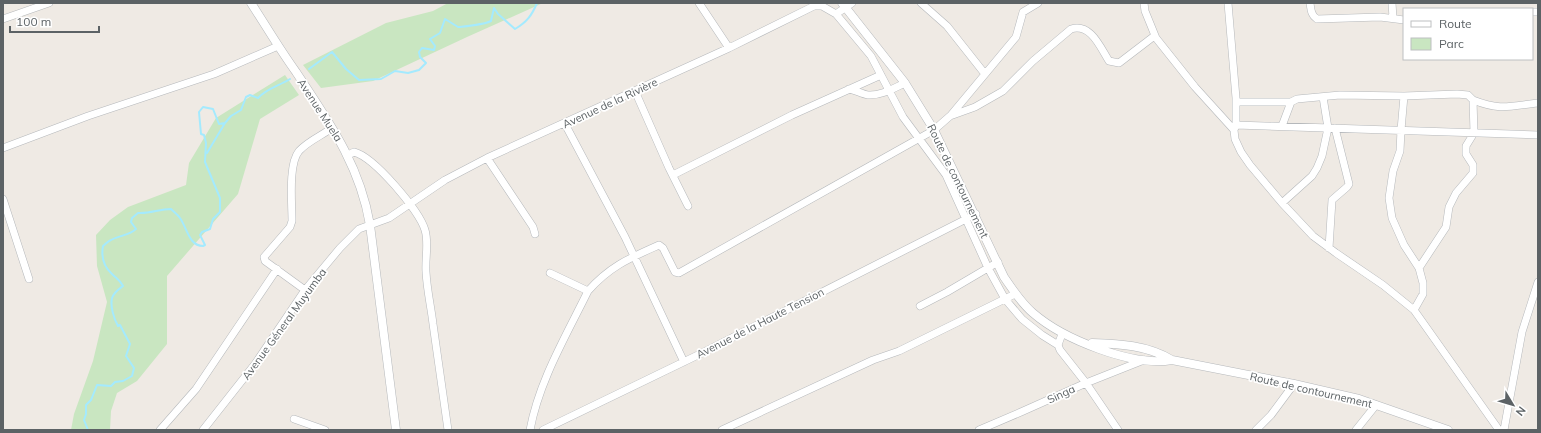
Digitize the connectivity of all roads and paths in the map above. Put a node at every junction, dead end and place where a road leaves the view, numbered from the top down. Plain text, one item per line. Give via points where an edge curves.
1 (49, 3) edge
2 (251, 3) edge
3 (699, 3) edge
4 (921, 3) edge
5 (1038, 3) edge
6 (1144, 3) edge
7 (1228, 3) edge
8 (1310, 3) edge
9 (1392, 3) edge
10 (847, 5) edge
11 (836, 14) junction
12 (1393, 18) junction
13 (3, 19) edge
14 (1403, 20) edge
15 (1156, 38) junction
16 (278, 46) junction
17 (729, 48) junction
18 (985, 74) junction
19 (881, 75) junction
20 (905, 83) junction
21 (849, 89) junction
22 (635, 90) junction
23 (889, 91) junction
24 (1404, 96) junction
25 (1323, 97) junction
26 (1473, 100) junction
27 (1236, 102) junction
28 (1291, 102) junction
29 (1538, 103) edge
30 (950, 116) junction
31 (565, 124) junction
32 (1282, 126) junction
33 (1235, 127) junction
34 (332, 128) junction
35 (1331, 128) junction
36 (934, 130) junction
37 (1401, 130) junction
38 (1474, 133) junction
39 (1538, 135) edge
40 (920, 138) junction
41 (3, 148) edge
42 (348, 155) junction
43 (487, 158) junction
44 (673, 175) junction
45 (3, 199) edge
46 (1282, 203) junction
47 (409, 204) junction
48 (688, 206) dead end
49 (976, 214) junction
50 (966, 219) junction
51 (370, 225) junction
52 (535, 234) dead end
53 (1329, 248) junction
54 (635, 256) junction
55 (998, 262) junction
56 (988, 268) junction
57 (1419, 268) junction
58 (277, 269) junction
59 (550, 273) dead end
60 (29, 279) dead end
61 (1538, 282) edge
62 (306, 290) junction
63 (588, 292) junction
64 (1015, 294) junction
65 (1005, 299) junction
66 (920, 306) dead end
67 (1414, 310) junction
68 (1062, 334) junction
69 (1085, 342) junction
70 (1058, 345) junction
71 (1144, 360) junction
72 (1172, 360) junction
73 (684, 362) junction
74 (1086, 383) junction
75 (1294, 384) junction
76 (1376, 405) junction
77 (294, 419) dead end
78 (1444, 429) edge
79 (160, 430) edge
80 (203, 430) edge
81 (325, 430) edge
82 (396, 430) edge
83 (448, 430) edge
84 (530, 430) edge
85 (543, 430) edge
86 (722, 430) edge
87 (979, 430) edge
88 (1118, 430) edge
89 (1256, 430) edge
90 (1356, 430) edge
91 (1499, 430) edge
92 (1504, 430) edge

1 - 13 street
2 - 16 street, Avenue Muela
3 - 17 street
4 - 18 street via 947,26
5 - 18 street via 1023,12 1016,37
6 - 15 street
7 - 27 street
8 - 12 street via 1313,16 1317,19 1380,16
9 - 12 street
10 - 11 street
10 - 20 street, Route de contournement
11 - 17 street, Avenue de la Rivière via 822,6 814,6
11 - 19 street via 871,56
12 - 14 street
15 - 30 street via 1153,37 1119,63 1109,61 1094,36 1082,28 1071,29 1003,91 975,107
15 - 33 street via 1195,87
16 - 34 street, Avenue Muela
16 - 41 street via 214,74 88,116
17 - 22 street, Avenue de la Rivière
18 - 30 street
19 - 21 street
19 - 23 street
20 - 23 street
20 - 36 street, Route de contournement
21 - 23 street via 868,95
21 - 44 street
22 - 31 street, Avenue de la Rivière
22 - 44 street
23 - 40 street via 903,116
24 - 25 street
24 - 26 street via 1457,94 1468,95
24 - 37 street
25 - 28 street via 1297,99
25 - 35 street
26 - 29 street via 1496,108
26 - 38 street
27 - 28 street
27 - 33 street
28 - 32 street
30 - 36 street
31 - 43 street, Avenue de la Rivière
31 - 54 street
32 - 33 street
32 - 35 street
33 - 46 street via 1235,139 1241,152
34 - 42 street, Avenue Muela
34 - 58 street via 305,146 298,153 293,165 292,221 290,227 264,257
35 - 37 street
35 - 46 street via 1312,176
35 - 53 street via 1349,184 1332,200
36 - 40 street
36 - 49 street, Route de contournement
37 - 38 street
37 - 57 street via 1400,151 1393,171 1389,198 1392,218
38 - 39 street
38 - 57 street via 1466,146 1466,154 1473,165 1473,173 1456,193 1449,207 1446,227
40 - 50 street via 946,175
40 - 54 street via 679,273 675,272 659,245
42 - 47 street via 354,152 372,162
42 - 51 street, Avenue Muela via 362,189
43 - 47 street, Avenue de la Rivière via 445,180
43 - 52 street
44 - 48 street
45 - 60 street
46 - 53 street
47 - 51 street, Avenue de la Rivière via 390,218
47 - 83 street via 425,228 427,238 426,272
49 - 50 street, Avenue de la Haute Tension
49 - 55 street, Route de contournement
50 - 56 street
50 - 73 street, Avenue de la Haute Tension
51 - 62 street, Avenue Géneral Muyumba via 355,232
51 - 82 street, Avenue Muela
53 - 67 street
54 - 63 street via 616,266
54 - 73 street
55 - 56 street
55 - 64 street, Route de contournement
56 - 65 street
56 - 66 street
57 - 67 street via 1423,294
58 - 62 street
58 - 79 street via 196,389
59 - 63 street
61 - 92 street via 1522,332
62 - 80 street, Avenue Géneral Muyumba via 255,364
63 - 84 street via 552,364
64 - 65 street
64 - 68 street, Route de contournement via 1032,312
65 - 70 street via 1022,319
65 - 86 street via 899,351 866,362
67 - 91 street
68 - 69 street, Route de contournement
68 - 70 street
69 - 71 street, Route de contournement via 1114,354
69 - 72 street, Route de contournement via 1128,344 1146,348
70 - 74 street
71 - 72 street, Route de contournement
71 - 74 street, Singa
72 - 75 street, Route de contournement
73 - 85 street, Avenue de la Haute Tension
74 - 87 street, Singa
74 - 88 street
75 - 76 street, Route de contournement
75 - 89 street via 1271,416
76 - 78 street, Route de contournement
76 - 90 street
77 - 81 street

